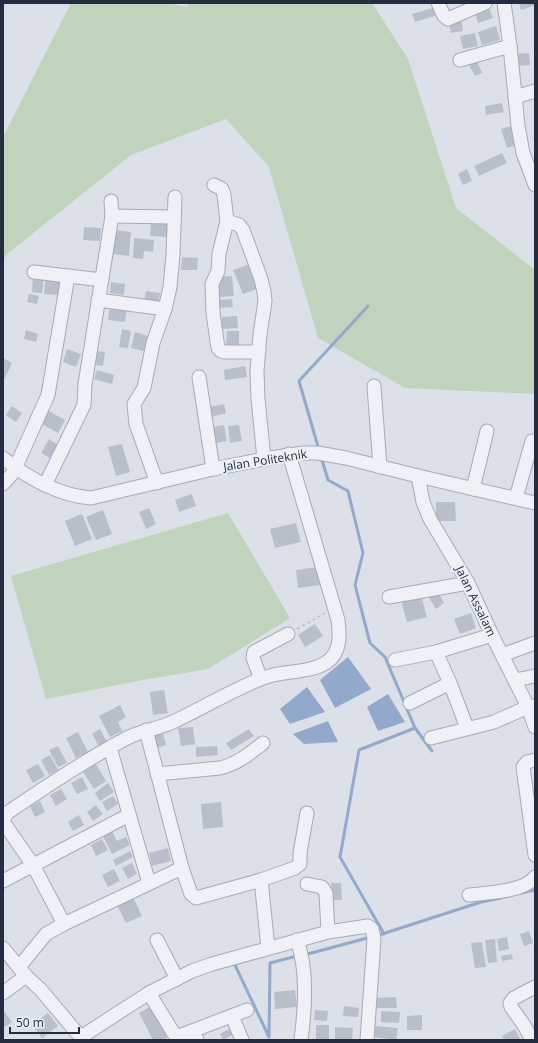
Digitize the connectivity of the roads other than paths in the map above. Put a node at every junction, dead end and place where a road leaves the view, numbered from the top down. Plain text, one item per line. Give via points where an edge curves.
1 (438, 3) edge
2 (485, 3) edge
3 (504, 3) edge
4 (510, 46) junction
5 (460, 60) dead end
6 (535, 91) edge
7 (515, 97) junction
8 (535, 184) edge
9 (214, 185) dead end
10 (175, 197) dead end
11 (111, 201) dead end
12 (112, 216) junction
13 (174, 217) junction
14 (227, 221) junction
15 (34, 272) dead end
16 (68, 276) junction
17 (102, 280) junction
18 (98, 300) junction
19 (165, 310) junction
20 (259, 352) junction
21 (199, 377) dead end
22 (374, 386) dead end
23 (487, 431) dead end
24 (532, 441) dead end
25 (289, 454) junction
26 (3, 458) edge
27 (264, 459) junction
28 (380, 467) junction
29 (15, 468) junction
30 (213, 469) junction
31 (418, 476) junction
32 (157, 483) junction
33 (3, 484) edge
34 (45, 485) junction
35 (473, 489) junction
36 (516, 498) junction
37 (535, 503) edge
38 (468, 583) junction
39 (389, 597) dead end
40 (288, 634) road end
41 (492, 635) junction
42 (535, 643) edge
43 (436, 652) junction
44 (502, 655) junction
45 (395, 660) dead end
46 (535, 676) edge
47 (263, 678) junction
48 (515, 680) junction
49 (450, 683) junction
50 (410, 703) dead end
51 (532, 707) edge
52 (535, 727) edge
53 (467, 728) junction
54 (146, 730) junction
55 (431, 738) dead end
56 (263, 744) dead end
57 (110, 748) junction
58 (535, 760) edge
59 (157, 774) junction
60 (307, 813) dead end
61 (129, 815) junction
62 (535, 855) edge
63 (33, 865) junction
64 (182, 868) junction
65 (535, 877) edge
66 (261, 880) junction
67 (3, 881) edge
68 (149, 883) junction
69 (307, 884) dead end
70 (469, 895) dead end
71 (64, 924) junction
72 (328, 932) junction
73 (157, 940) dead end
74 (3, 948) edge
75 (268, 948) junction
76 (300, 949) junction
77 (22, 971) junction
78 (177, 979) junction
79 (535, 988) edge
80 (3, 993) edge
81 (149, 993) junction
82 (247, 1010) dead end
83 (232, 1016) junction
84 (194, 1036) edge
85 (82, 1039) edge
86 (242, 1040) edge
87 (301, 1040) edge
88 (367, 1040) edge
89 (532, 1040) edge

1 - 2 street via 448,19
3 - 4 street
4 - 5 street
4 - 7 street
6 - 7 street
7 - 8 street via 523,153
9 - 14 street via 222,189
10 - 13 street
11 - 12 street
12 - 13 street
12 - 17 street
13 - 19 street via 170,287
14 - 20 street via 239,225 243,230 261,279 265,301
14 - 20 street via 219,254 218,271 212,284 218,348 221,352
15 - 16 street
16 - 17 street
16 - 29 street via 48,395
17 - 18 street
18 - 19 street
18 - 34 street via 84,405
19 - 32 street via 153,343 144,388 134,404 136,424
20 - 27 street via 258,399
21 - 30 street
22 - 28 street
23 - 35 street
24 - 36 street
25 - 27 street, Jalan Politeknik
25 - 28 street, Jalan Politeknik via 320,453
25 - 47 street via 338,620 339,643 329,661 314,668
26 - 29 street, Jalan Politeknik
27 - 30 street, Jalan Politeknik
28 - 31 street, Jalan Politeknik
29 - 33 street
29 - 34 street, Jalan Politeknik
30 - 32 street, Jalan Politeknik
31 - 35 street, Jalan Politeknik
31 - 38 street, Jalan Assalam via 423,502 430,518
32 - 34 street, Jalan Politeknik via 91,498
35 - 36 street, Jalan Politeknik
36 - 37 street, Jalan Politeknik
38 - 39 street
38 - 41 street, Jalan Assalam
40 - 47 street via 254,652 253,658
41 - 43 street
41 - 44 street, Jalan Assalam
42 - 44 street
43 - 45 street
43 - 49 street
44 - 48 street, Jalan Assalam
46 - 48 street
47 - 54 street via 173,722
48 - 51 street, Jalan Assalam
49 - 50 street
49 - 53 street
51 - 52 street, Jalan Assalam
51 - 53 street via 494,722
53 - 55 street
54 - 57 street
54 - 59 street
56 - 59 street via 230,766
57 - 61 street
57 - 63 street via 62,776 4,818 4,823
58 - 62 street via 527,762 523,767
59 - 64 street
60 - 66 street via 299,866
61 - 63 street
61 - 68 street
63 - 67 street
63 - 71 street
64 - 66 street via 191,894 196,898
64 - 68 street
65 - 70 street via 520,887
66 - 75 street
68 - 71 street
69 - 72 street via 325,890
71 - 77 street via 46,934
72 - 76 street
72 - 88 street via 368,926 374,935
73 - 78 street
74 - 77 street
75 - 76 street
75 - 78 street via 212,964
76 - 87 street via 304,999
77 - 80 street
77 - 85 street
78 - 81 street
79 - 89 street via 514,998 510,1003
81 - 84 street via 174,1034
81 - 85 street
82 - 83 street
83 - 84 street
83 - 86 street

